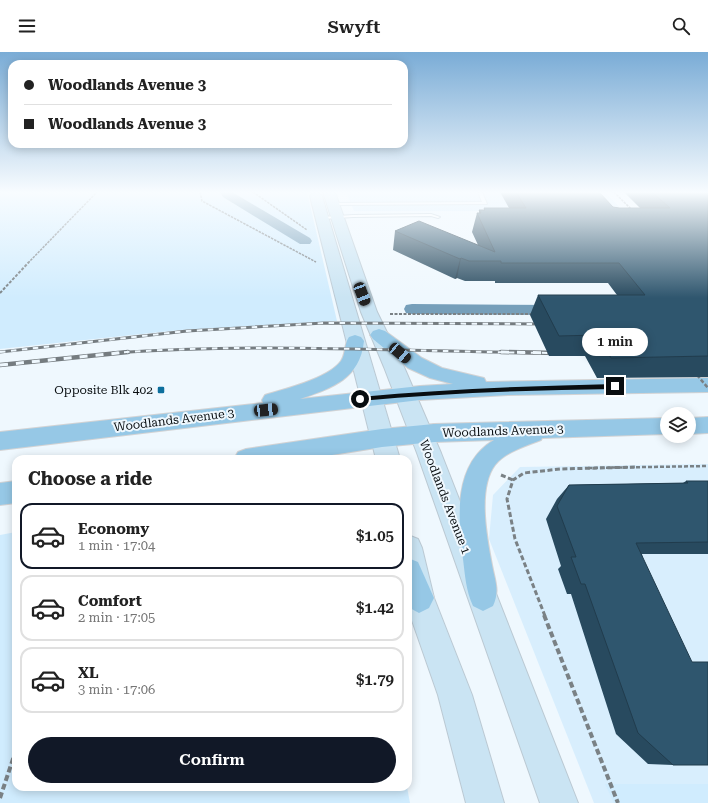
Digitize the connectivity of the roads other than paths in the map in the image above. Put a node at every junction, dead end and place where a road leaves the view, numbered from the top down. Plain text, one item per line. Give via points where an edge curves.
1 (334, 227) edge
2 (339, 227) edge
3 (379, 335) junction
4 (355, 341) junction
5 (703, 380) edge
6 (508, 388) junction
7 (404, 394) junction
8 (372, 398) junction
9 (187, 419) junction
10 (660, 426) edge
11 (696, 426) edge
12 (708, 426) edge
13 (547, 429) junction
14 (421, 434) junction
15 (0, 441) edge
16 (385, 448) edge
17 (297, 455) edge
18 (12, 492) edge
19 (0, 494) edge
20 (412, 573) edge
21 (414, 585) edge
22 (483, 596) junction
23 (485, 803) edge
24 (559, 803) edge

1 - 4 main road, Woodlands Avenue 1
2 - 3 main road, Woodlands Avenue 1
3 - 6 main road via 407,358 432,371 471,382
3 - 7 main road, Woodlands Avenue 1
4 - 8 main road, Woodlands Avenue 1
4 - 9 main road via 348,365 328,379 268,401
5 - 6 main road, Woodlands Avenue 3
6 - 7 main road, Woodlands Avenue 3
7 - 8 main road, Woodlands Avenue 3
7 - 14 main road, Woodlands Avenue 1
8 - 9 main road, Woodlands Avenue 3
8 - 16 main road, Woodlands Avenue 1
9 - 15 main road, Woodlands Avenue 3
10 - 13 main road, Woodlands Avenue 3
11 - 12 main road
13 - 14 main road, Woodlands Avenue 3
13 - 22 main road via 500,448 488,457 477,476 473,518
14 - 16 main road, Woodlands Avenue 3
14 - 22 main road, Woodlands Avenue 1
16 - 17 main road, Woodlands Avenue 3
18 - 19 main road
20 - 21 main road
21 - 23 main road via 455,695
22 - 24 main road, Woodlands Avenue 1

